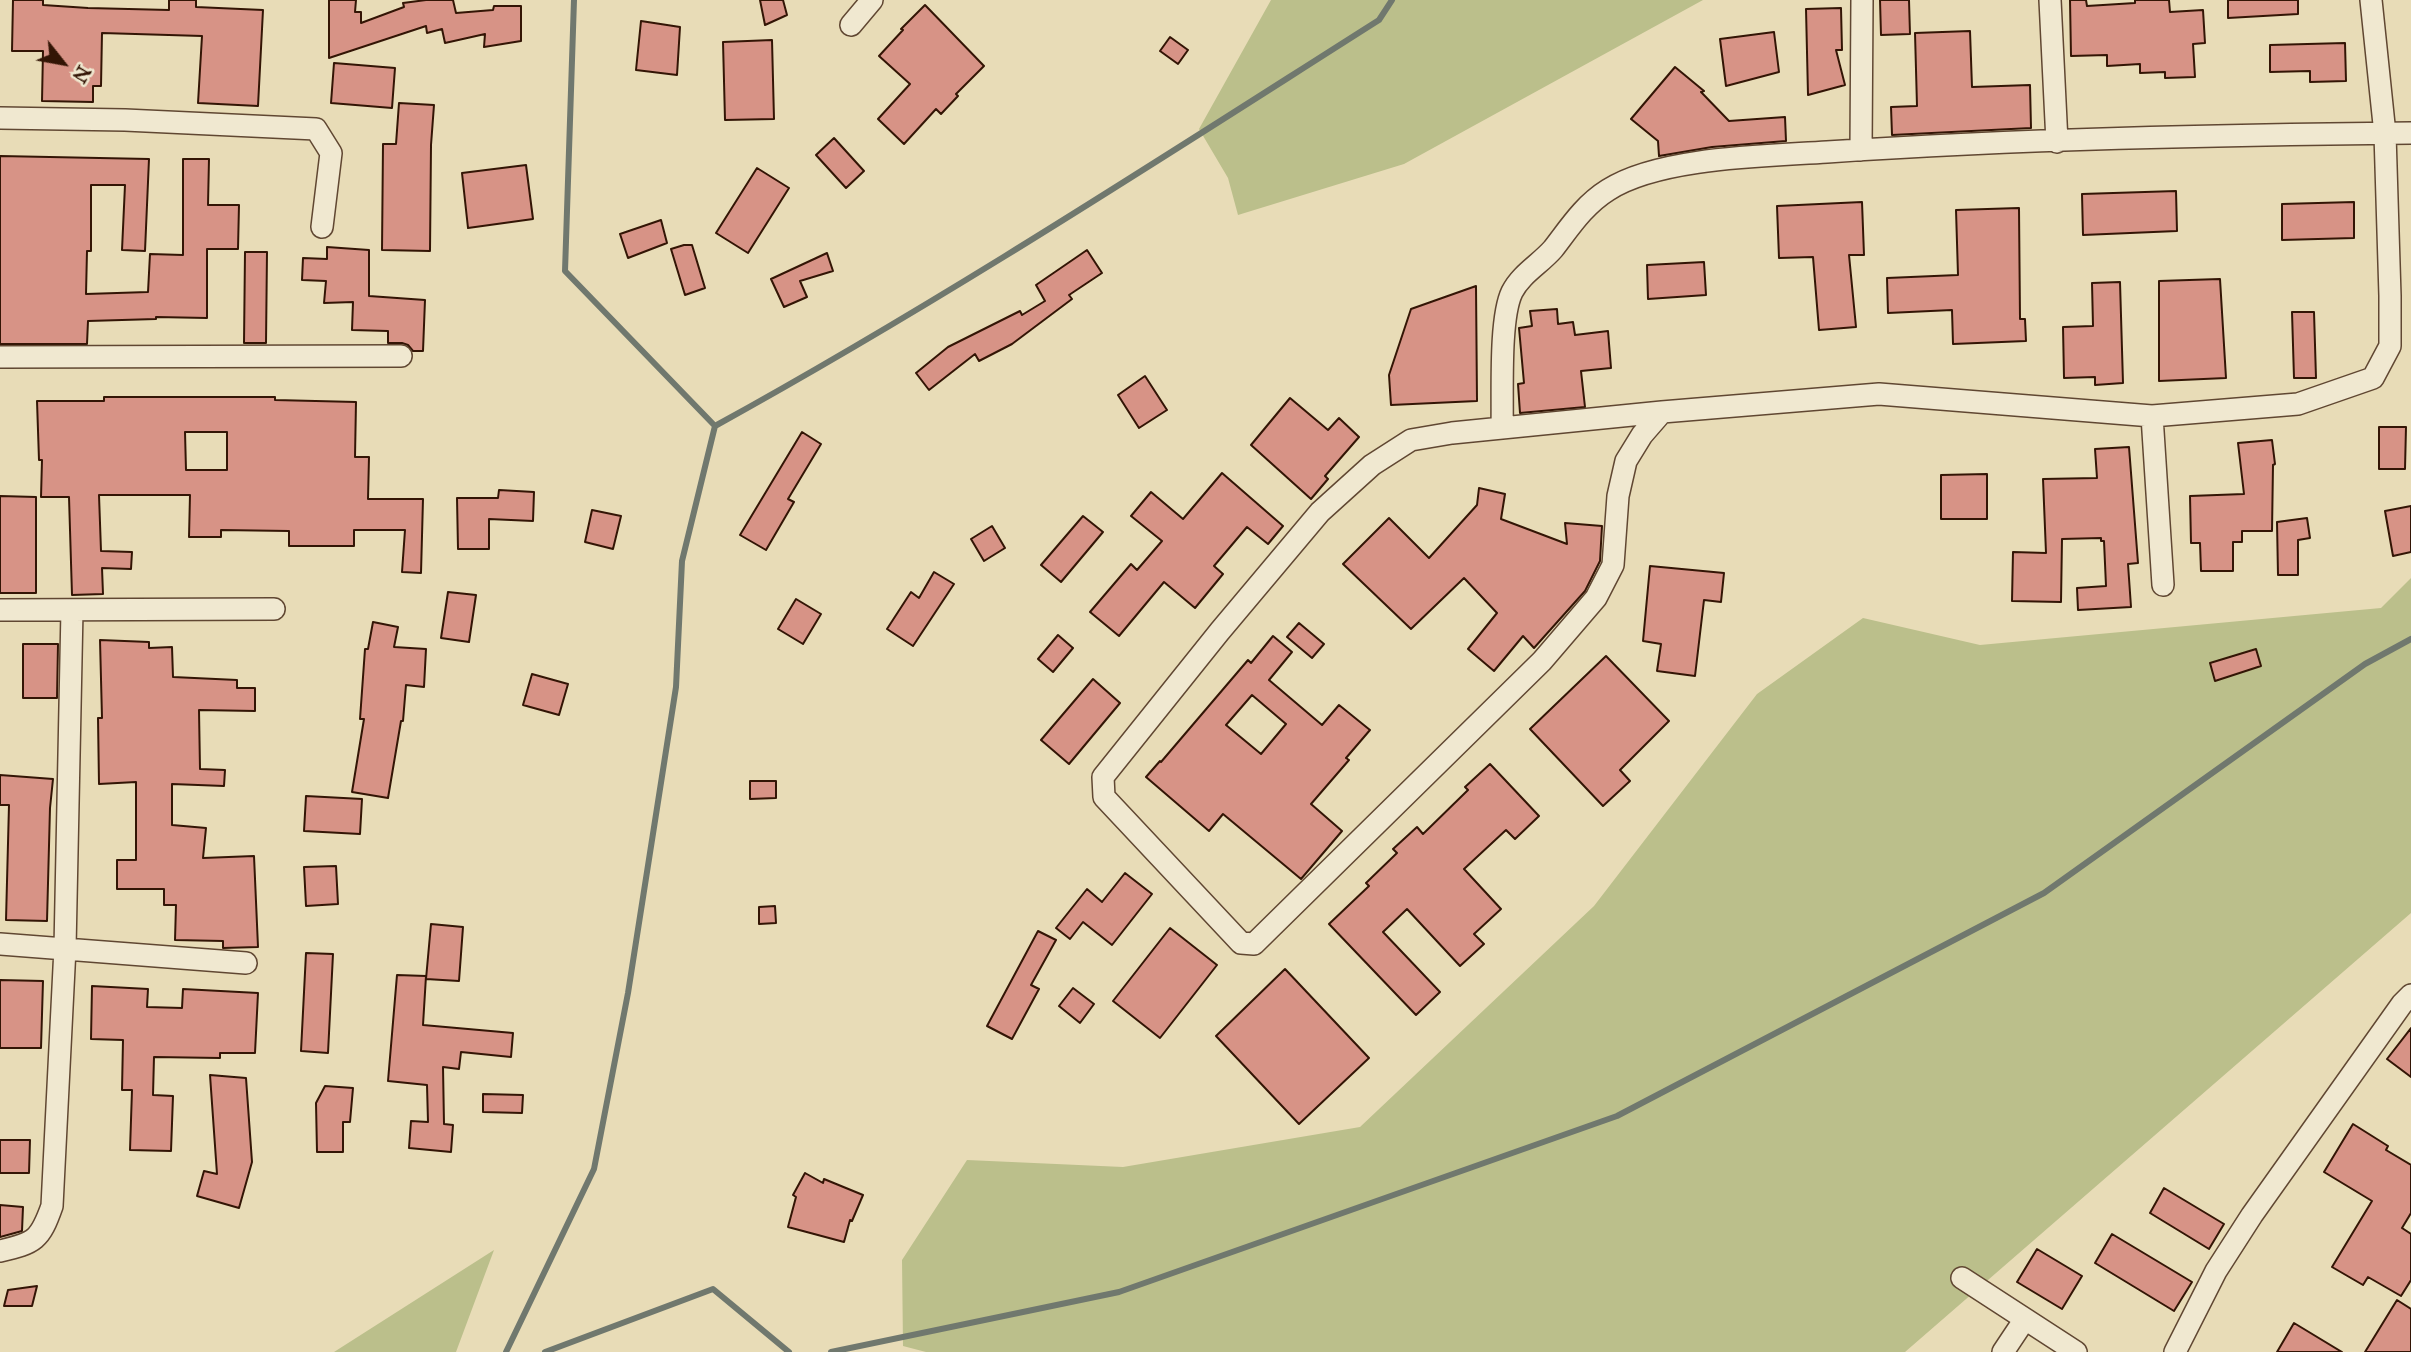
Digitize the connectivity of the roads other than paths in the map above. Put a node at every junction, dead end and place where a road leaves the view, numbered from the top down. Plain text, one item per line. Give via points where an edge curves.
1 (872, 0) edge
2 (1862, 0) edge
3 (2050, 0) edge
4 (2371, 0) edge
5 (851, 25) dead end
6 (0, 118) edge
7 (2411, 133) edge
8 (2385, 134) junction
9 (2057, 142) junction
10 (1861, 150) junction
11 (322, 227) dead end
12 (0, 356) edge
13 (401, 356) dead end
14 (1662, 412) junction
15 (2152, 416) junction
16 (1502, 428) junction
17 (2163, 585) dead end
18 (274, 609) dead end
19 (0, 610) edge
20 (72, 610) junction
21 (0, 944) edge
22 (65, 948) junction
23 (246, 963) dead end
24 (2411, 995) edge
25 (0, 1251) edge
26 (1962, 1278) dead end
27 (2025, 1319) junction
28 (2003, 1352) edge
29 (2076, 1352) edge
30 (2175, 1352) edge

1 - 5 street
2 - 10 street
3 - 9 street
4 - 8 street
6 - 11 street via 316,129 331,153
7 - 8 street
8 - 9 street
8 - 15 street via 2390,346 2372,378 2298,404
9 - 10 street
10 - 16 street via 1719,160 1630,178 1607,190 1577,215 1513,291 1506,311
12 - 13 street
14 - 15 street via 1879,394
14 - 16 street
14 - 16 street via 1626,461 1618,496 1613,565 1596,598 1542,661 1254,944 1241,943 1104,797 1103,777 1320,512 1372,465 1411,440
15 - 17 street
18 - 20 street
19 - 20 street
20 - 22 street
21 - 22 street
22 - 23 street
22 - 25 street via 52,1206 34,1240
24 - 30 street via 2252,1215 2216,1271
26 - 27 street
27 - 28 street
27 - 29 street

